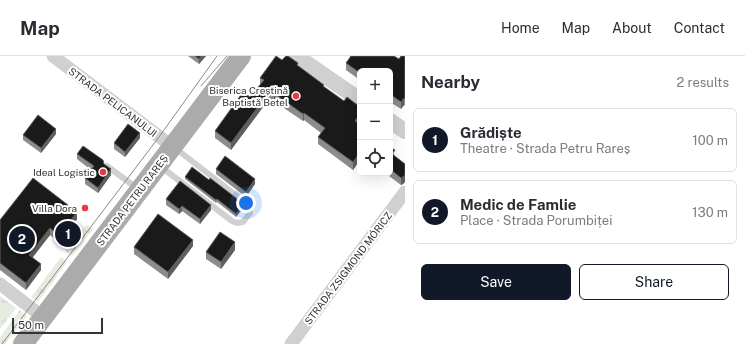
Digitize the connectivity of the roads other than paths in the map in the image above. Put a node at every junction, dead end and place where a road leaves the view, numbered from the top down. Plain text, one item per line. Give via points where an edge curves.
1 (52, 56) edge
2 (241, 56) edge
3 (296, 56) edge
4 (357, 98) edge
5 (393, 123) edge
6 (405, 131) edge
7 (173, 147) junction
8 (158, 165) junction
9 (107, 166) edge
10 (140, 190) junction
11 (405, 192) edge
12 (0, 284) edge
13 (43, 317) junction
14 (23, 344) edge
15 (290, 344) edge

1 - 7 street, STRADA PELICANULUI
2 - 7 main road, STRADA PETRU RAREȘ
3 - 4 street
5 - 6 street
7 - 8 main road, STRADA PETRU RAREȘ
7 - 8 lane via 250,208 250,213 243,222 232,221
8 - 10 main road, STRADA PETRU RAREȘ
9 - 10 lane
10 - 13 main road, STRADA PETRU RAREȘ
11 - 15 street, STRADA ZSIGMOND MÓRICZ
12 - 13 street
13 - 14 main road, STRADA PETRU RAREȘ

